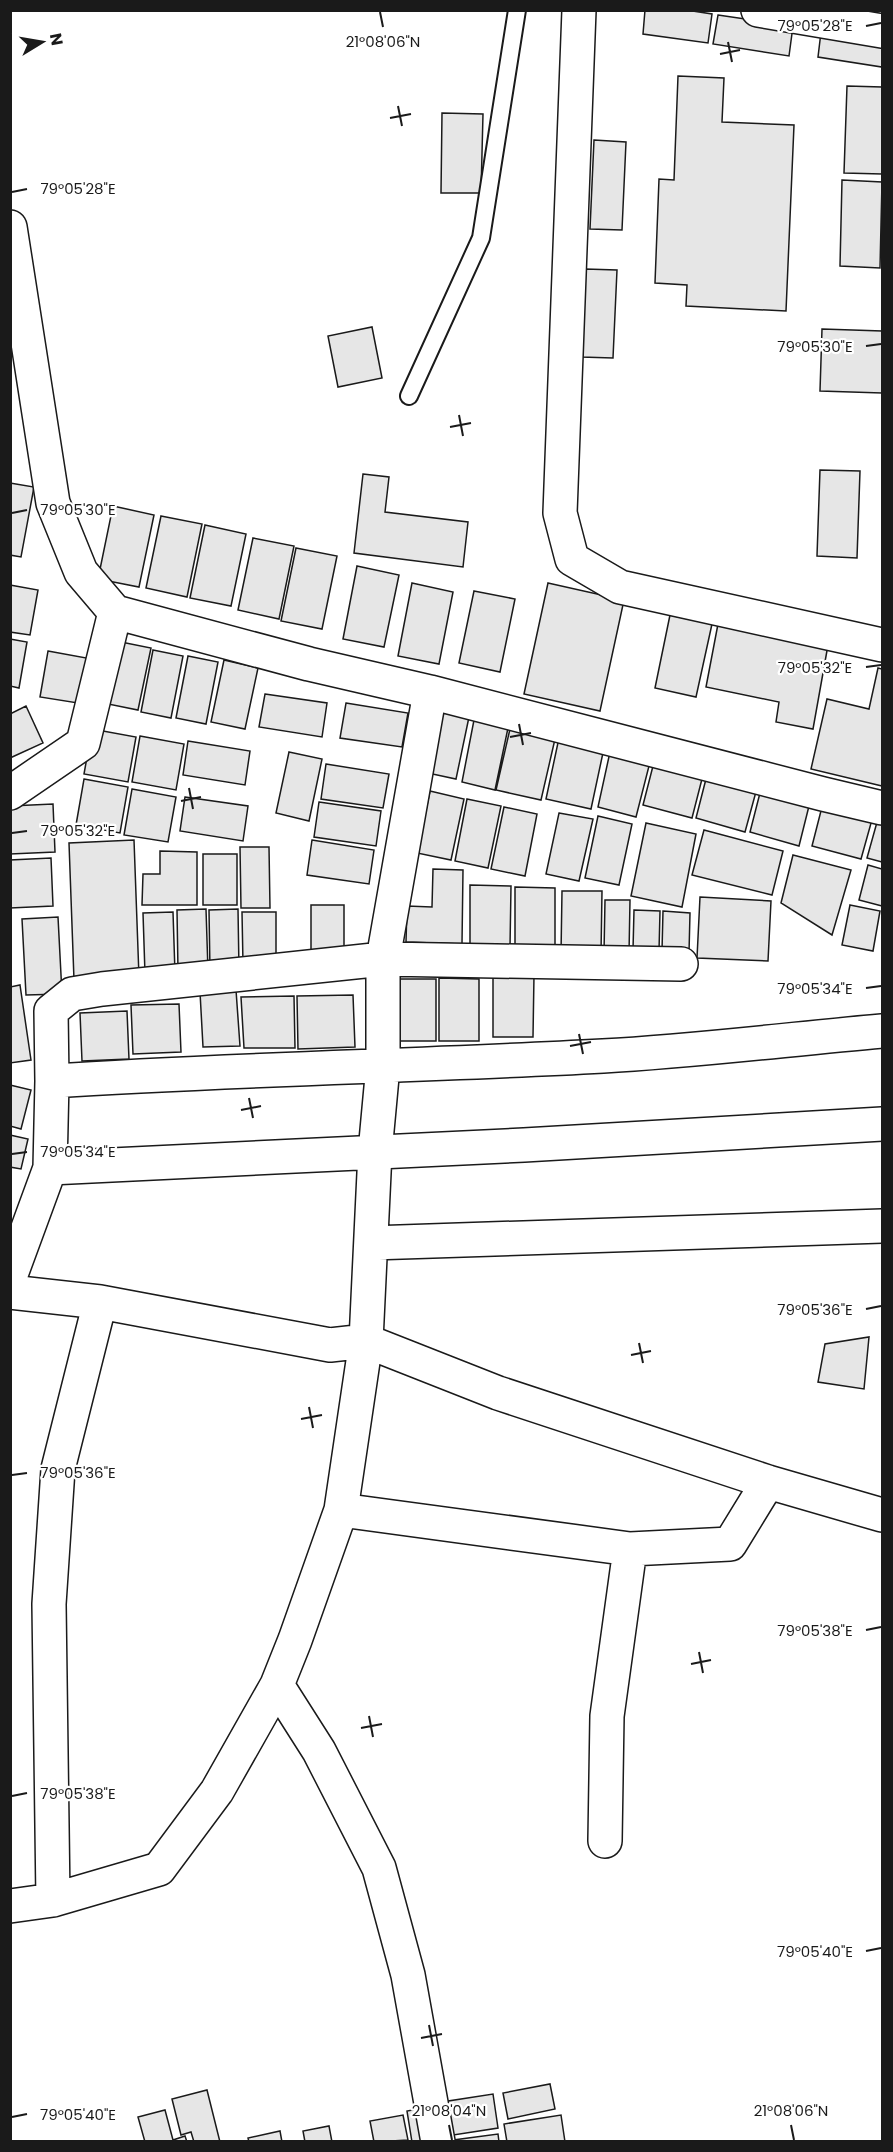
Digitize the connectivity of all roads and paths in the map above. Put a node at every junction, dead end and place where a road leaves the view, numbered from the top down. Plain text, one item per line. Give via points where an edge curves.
1 (517, 10) edge
2 (579, 10) edge
3 (759, 10) edge
4 (882, 31) edge
5 (10, 227) edge
6 (409, 396) dead end
7 (115, 612) junction
8 (882, 645) edge
9 (430, 692) junction
10 (10, 793) edge
11 (882, 808) edge
12 (383, 959) junction
13 (681, 964) dead end
14 (882, 1031) edge
15 (382, 1066) junction
16 (52, 1081) junction
17 (882, 1124) edge
18 (375, 1152) junction
19 (50, 1168) junction
20 (882, 1226) edge
21 (371, 1243) junction
22 (10, 1277) edge
23 (10, 1292) edge
24 (100, 1302) junction
25 (366, 1341) junction
26 (768, 1482) junction
27 (341, 1510) junction
28 (882, 1515) edge
29 (630, 1549) junction
30 (277, 1685) junction
31 (604, 1841) dead end
32 (53, 1900) junction
33 (10, 1906) edge
34 (438, 2142) edge

1 - 6 lane via 481,238
2 - 8 street via 560,513 572,559 620,587
3 - 4 street
5 - 7 street via 52,502 81,572
7 - 9 street
7 - 10 street via 83,743
9 - 11 street
9 - 12 street
12 - 13 street
12 - 15 street
12 - 16 street via 72,994 51,1011
14 - 15 street via 606,1056
15 - 16 street
15 - 18 street
16 - 19 street
17 - 18 street
18 - 19 street
18 - 21 street
19 - 22 street
20 - 21 street
21 - 25 street
23 - 24 street
24 - 25 street via 330,1345
24 - 32 street via 58,1468 49,1604
25 - 26 street via 498,1393
25 - 27 street
26 - 28 street
26 - 29 street via 730,1544
27 - 29 street
27 - 30 street
29 - 31 street via 607,1716
30 - 32 street via 217,1791 159,1869
30 - 34 street via 319,1751 380,1868 408,1975
32 - 33 street

